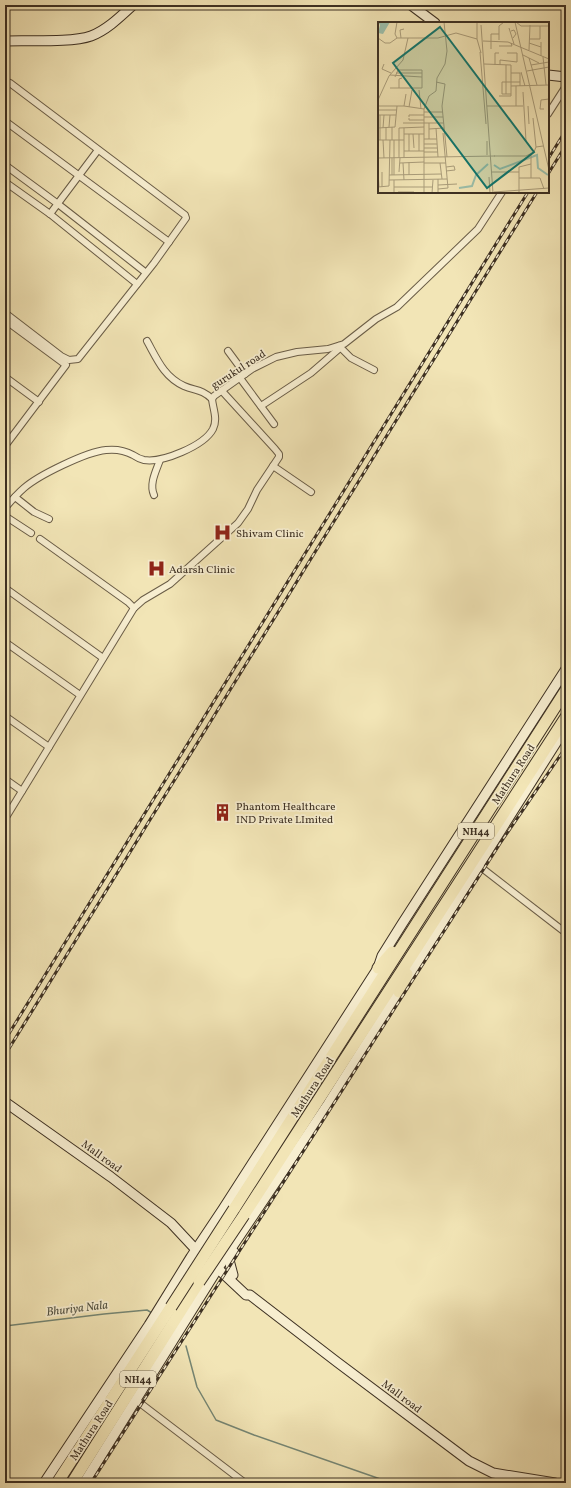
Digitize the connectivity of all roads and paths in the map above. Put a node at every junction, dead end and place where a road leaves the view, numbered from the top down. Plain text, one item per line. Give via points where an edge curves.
1 (133, 5) edge
2 (411, 5) edge
3 (433, 22) edge
4 (5, 41) edge
5 (549, 75) edge
6 (566, 77) edge
7 (5, 81) edge
8 (566, 86) edge
9 (549, 112) edge
10 (5, 121) edge
11 (98, 150) junction
12 (5, 165) edge
13 (78, 176) junction
14 (5, 182) edge
15 (501, 193) edge
16 (58, 204) junction
17 (50, 214) junction
18 (169, 242) junction
19 (145, 272) junction
20 (137, 284) junction
21 (5, 313) edge
22 (5, 320) edge
23 (147, 341) dead end
24 (339, 347) junction
25 (228, 351) dead end
26 (374, 370) dead end
27 (242, 376) junction
28 (5, 377) edge
29 (222, 391) junction
30 (212, 399) junction
31 (39, 402) junction
32 (261, 406) junction
33 (274, 424) dead end
34 (5, 446) edge
35 (160, 460) junction
36 (273, 466) junction
37 (311, 492) dead end
38 (154, 495) dead end
39 (15, 497) junction
40 (5, 508) edge
41 (5, 516) edge
42 (49, 519) dead end
43 (31, 533) dead end
44 (40, 539) dead end
45 (5, 588) edge
46 (134, 608) junction
47 (5, 642) edge
48 (103, 658) junction
49 (566, 669) edge
50 (566, 690) edge
51 (80, 695) junction
52 (5, 716) edge
53 (566, 717) edge
54 (566, 727) edge
55 (48, 747) junction
56 (5, 779) edge
57 (22, 791) junction
58 (5, 805) edge
59 (11, 809) junction
60 (5, 819) edge
61 (478, 865) junction
62 (566, 933) edge
63 (418, 948) junction
64 (382, 970) junction
65 (399, 992) junction
66 (5, 1102) edge
67 (271, 1135) junction
68 (273, 1185) junction
69 (223, 1209) junction
70 (248, 1223) junction
71 (197, 1246) junction
72 (220, 1266) junction
73 (182, 1272) junction
74 (230, 1276) junction
75 (204, 1290) junction
76 (136, 1400) junction
77 (78, 1481) edge
78 (532, 1481) edge
79 (44, 1483) edge
80 (57, 1483) edge
81 (245, 1483) edge
82 (555, 1483) edge

1 - 4 main road via 105,28 89,36 62,40
2 - 3 main road
5 - 6 main road
7 - 11 street
8 - 9 street
10 - 13 street
11 - 13 street
11 - 18 street via 185,215 186,219
12 - 16 street
13 - 16 street
13 - 18 street
14 - 17 street
15 - 24 street, gurukul road via 478,229 402,303
16 - 17 street
16 - 19 street
17 - 20 street
18 - 19 street
19 - 20 street
20 - 21 street via 84,352 74,360 61,356
22 - 31 street via 66,365
23 - 30 street via 166,374 185,387 204,392
24 - 26 street via 351,358
24 - 27 street, gurukul road via 286,354 262,363
24 - 32 street via 312,373
25 - 27 street
27 - 29 street, gurukul road
27 - 32 street
28 - 31 street
29 - 30 street, gurukul road
29 - 36 street via 276,449 279,456
30 - 35 street, gurukul road via 215,418 209,434 190,448
31 - 34 street
32 - 33 street
35 - 38 street via 152,488
35 - 39 street, gurukul road via 144,460 118,450 101,451 77,459 36,480
36 - 37 street
36 - 46 street via 238,523 170,584
39 - 40 street, gurukul road
39 - 42 street via 34,512
41 - 43 street
44 - 46 street
45 - 48 street
46 - 48 street
47 - 51 street
48 - 51 street
49 - 64 main road via 382,956
50 - 64 highway, Mathura Road / NH44 via 414,928
51 - 55 street
52 - 55 street
53 - 63 highway, Mathura Road / NH44
54 - 61 main road
55 - 57 street
56 - 57 street
57 - 59 street
58 - 59 street
59 - 60 street
61 - 62 street
61 - 65 main road
63 - 65 highway
63 - 77 highway, Mathura Road / NH44, bridge via 199,1282
64 - 67 main road
64 - 80 highway, Mathura Road / NH44, bridge
65 - 68 main road
66 - 71 main road, Mall road via 111,1177 187,1235
67 - 69 main road
67 - 71 main road via 243,1171
68 - 70 main road
68 - 74 main road via 266,1202 229,1260
69 - 70 main road via 223,1222 227,1227 238,1229
69 - 71 main road
70 - 72 main road
71 - 72 main road, Mall road
71 - 73 main road
72 - 74 main road, Mall road
72 - 75 main road
73 - 75 main road via 189,1267 200,1268 206,1278
73 - 79 main road
74 - 75 main road via 218,1279
74 - 78 main road, Mall road via 249,1291 250,1295 469,1461 493,1473
75 - 76 main road
76 - 77 main road
76 - 81 street
78 - 82 main road, Mall road

